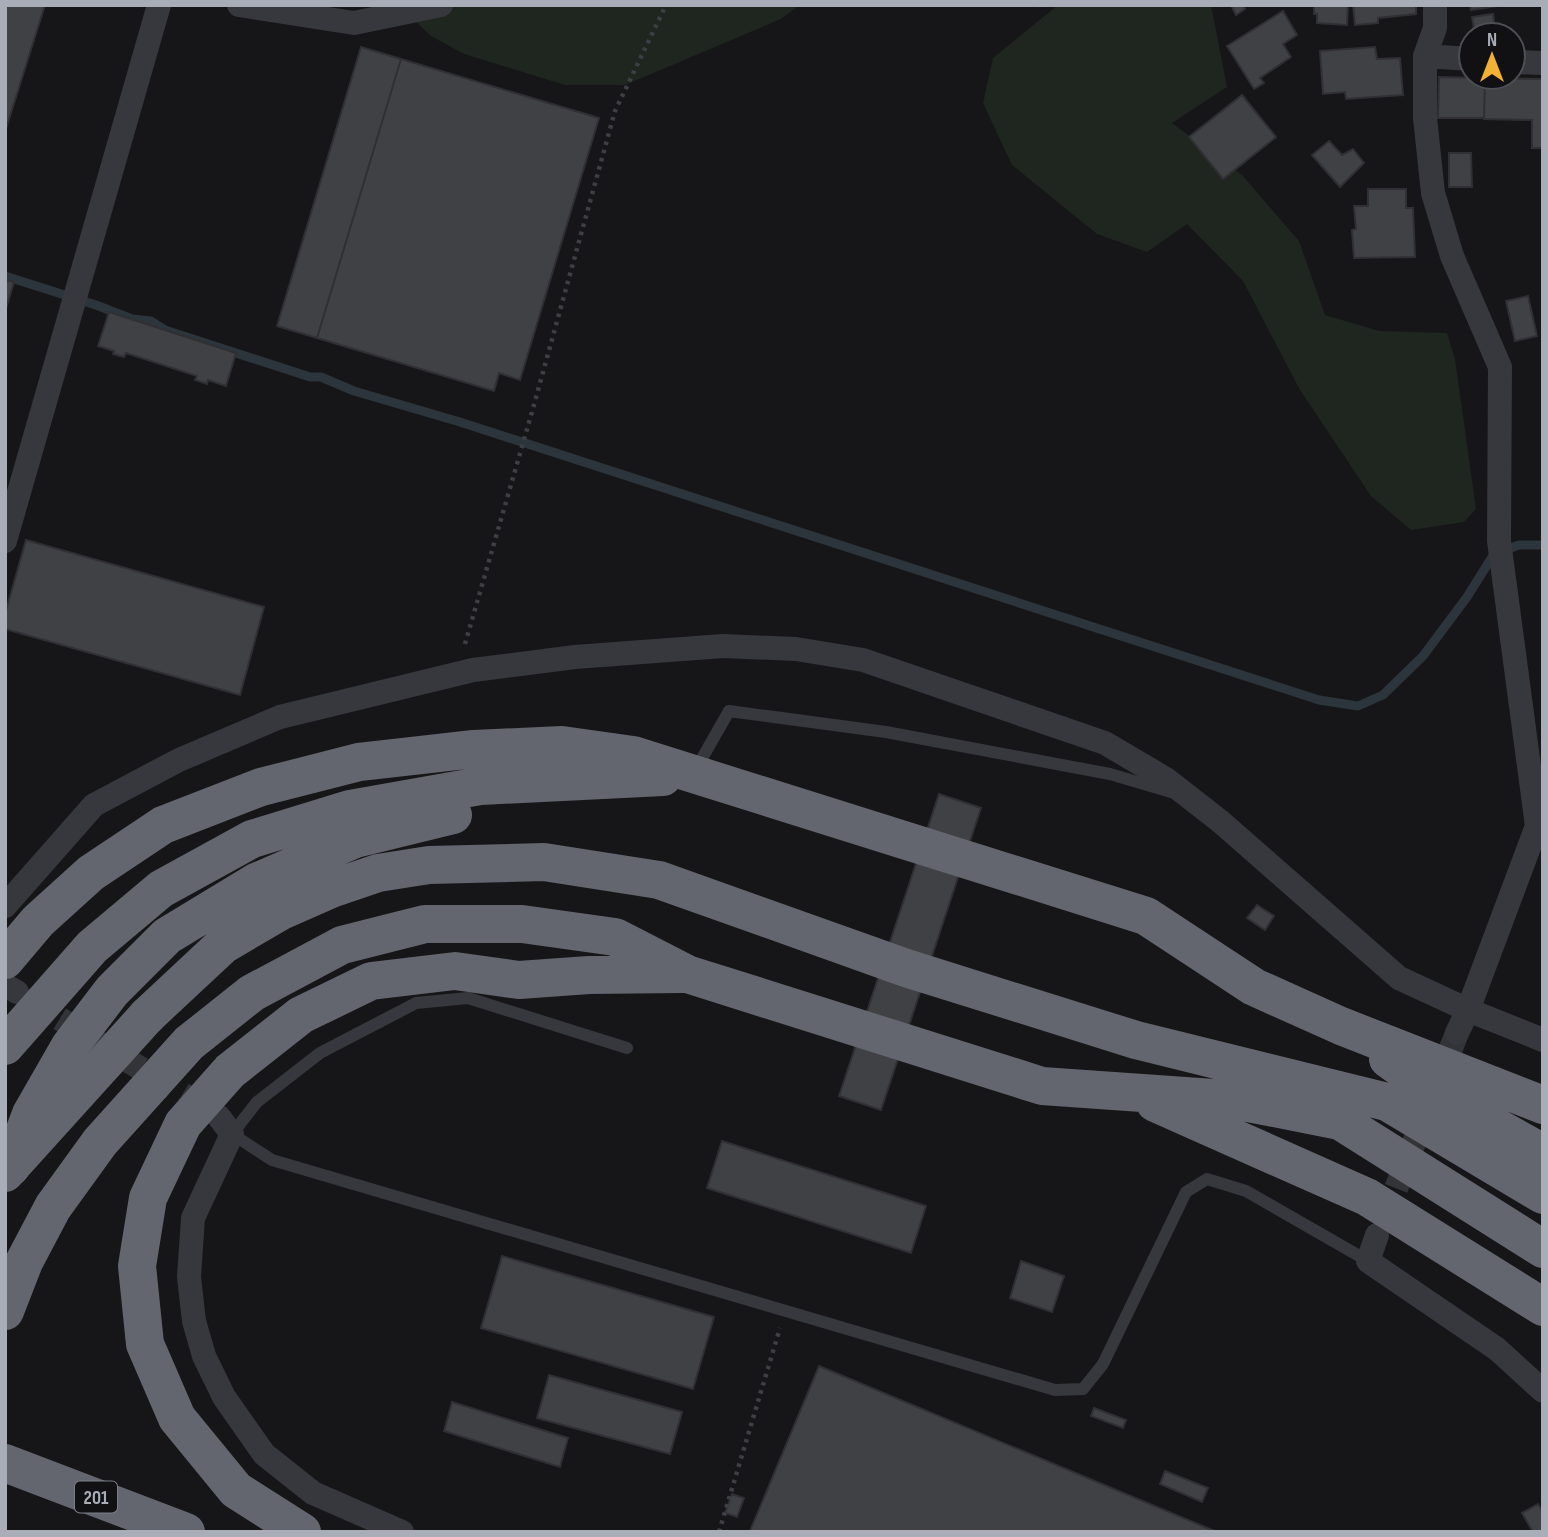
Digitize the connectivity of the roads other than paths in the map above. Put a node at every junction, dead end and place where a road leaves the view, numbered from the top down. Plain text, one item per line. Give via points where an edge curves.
1 (159, 5) edge
2 (239, 5) edge
3 (441, 5) edge
4 (1435, 5) edge
5 (1425, 56) junction
6 (1457, 58) edge
7 (5, 541) edge
8 (692, 775) junction
9 (591, 780) junction
10 (1190, 798) junction
11 (21, 914) edge
12 (687, 974) junction
13 (9, 979) edge
14 (1468, 1010) junction
15 (1341, 1026) junction
16 (1457, 1033) tunnel mouth
17 (1136, 1040) junction
18 (1543, 1040) edge
19 (5, 1046) edge
20 (627, 1048) dead end
21 (1134, 1094) junction
22 (1543, 1105) edge
23 (1340, 1121) junction
24 (226, 1125) junction
25 (1543, 1153) edge
26 (5, 1173) edge
27 (5, 1183) edge
28 (1543, 1195) edge
29 (1377, 1236) tunnel mouth
30 (1543, 1249) edge
31 (1368, 1261) junction
32 (1543, 1307) edge
33 (5, 1311) edge
34 (1543, 1391) edge
35 (5, 1463) edge
36 (186, 1532) edge
37 (302, 1532) edge
38 (402, 1532) edge

1 - 7 street
2 - 3 street via 354,23
4 - 5 street via 1435,28
5 - 6 street
5 - 14 street via 1425,118 1433,193 1452,256 1500,367 1499,541 1537,826
8 - 9 highway
8 - 10 lane via 729,710 886,732 1110,774
8 - 11 highway via 633,755 562,745 474,748 359,762 261,787 163,825
8 - 15 highway via 1146,916 1254,987
9 - 19 highway via 480,786 350,809 252,839 161,889 92,947
9 - 27 highway via 355,839 256,882 167,936 112,990 70,1046 31,1114
10 - 11 street via 1105,743 863,660 796,649 723,646 575,657 473,670 280,718 179,760 94,805
10 - 14 street via 1399,978
11 - 13 highway
12 - 21 highway via 1042,1086
12 - 33 highway via 615,937 522,924 425,924 342,945 252,993 180,1052 100,1142 53,1207
12 - 37 highway via 519,980 455,971 371,981 301,1015 230,1070 183,1124 148,1198 137,1266 145,1344 177,1418 236,1490
14 - 16 street
14 - 18 street
15 - 22 highway
15 - 25 highway via 1437,1094
17 - 23 highway
17 - 26 highway, bridge via 906,968 659,880 544,862 429,865 378,873 331,889 223,945 147,1016
17 - 28 highway via 1387,1102
20 - 24 lane via 468,998 416,1003 320,1053
21 - 23 highway via 1228,1099
21 - 32 highway via 1367,1197
23 - 30 highway
24 - 31 lane via 272,1160 1055,1390 1083,1389 1103,1364 1186,1192 1207,1179 1246,1191
24 - 38 street via 193,1218 189,1277 204,1356 224,1397 264,1454 313,1493
29 - 31 street
31 - 34 street via 1497,1349
35 - 36 highway, 201

